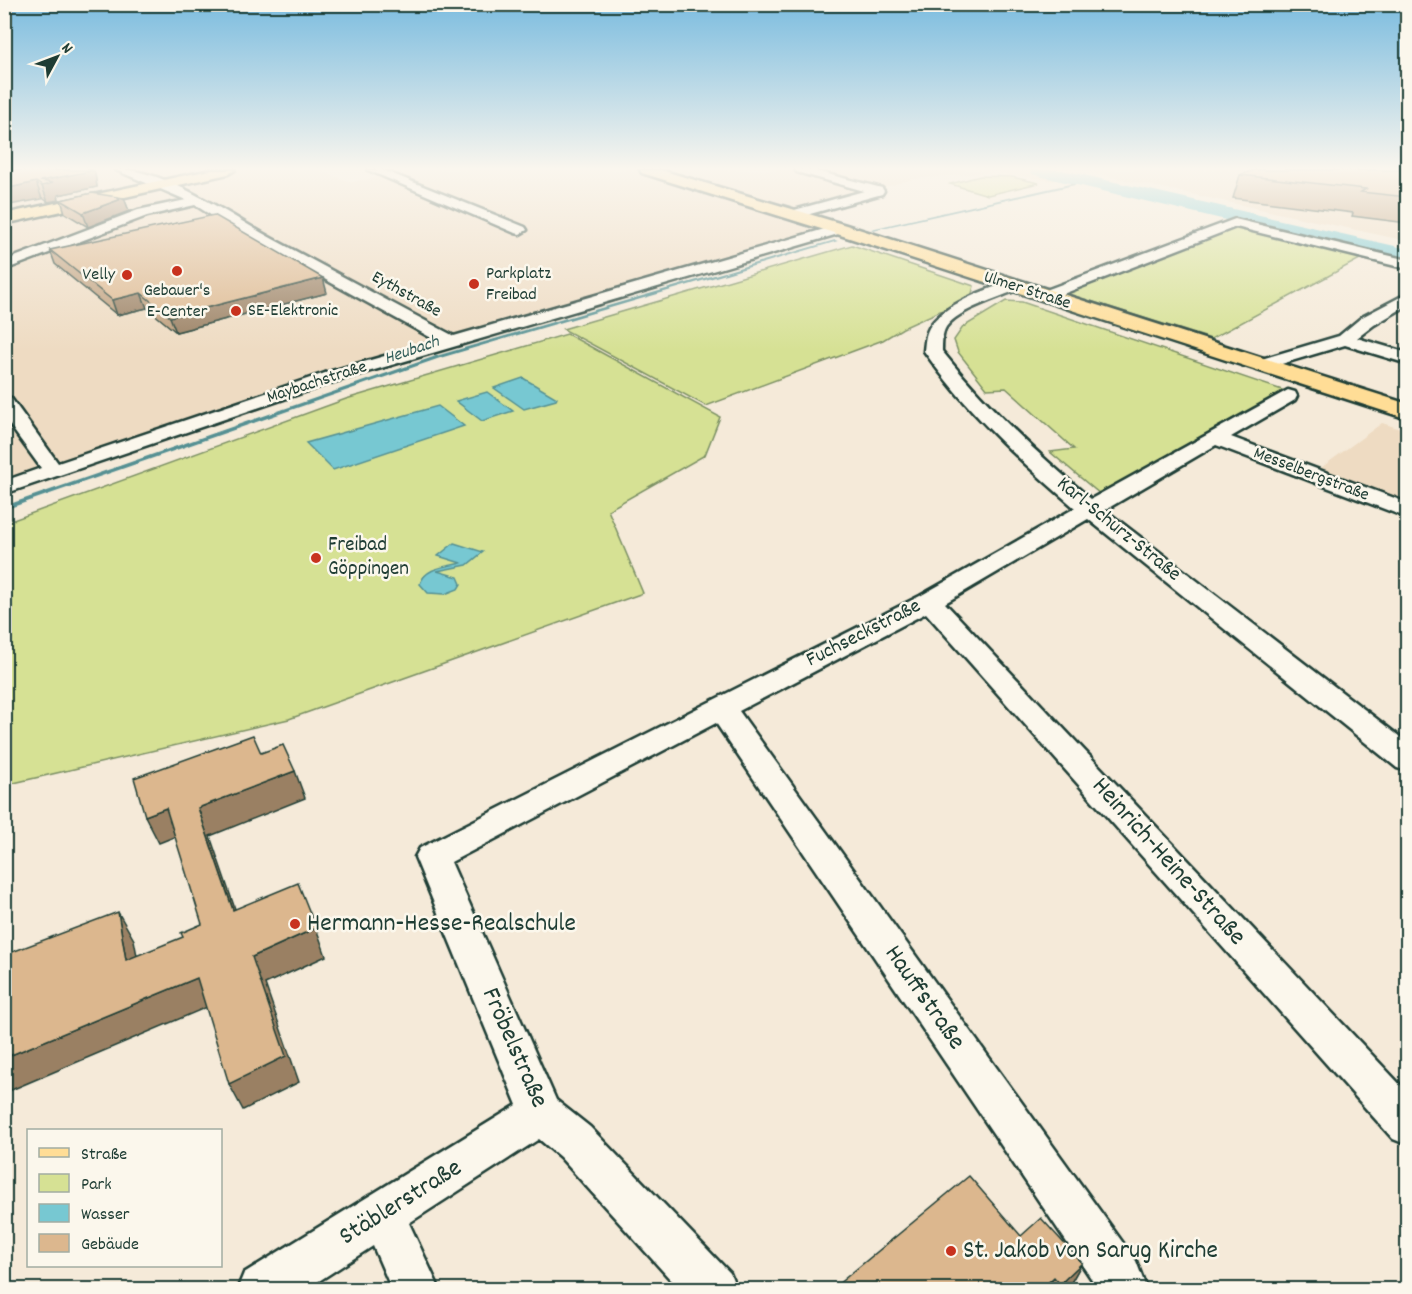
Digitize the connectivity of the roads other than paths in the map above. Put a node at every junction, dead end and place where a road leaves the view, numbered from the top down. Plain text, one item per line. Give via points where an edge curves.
1 (98, 230) edge
2 (250, 230) edge
3 (835, 230) edge
4 (844, 230) edge
5 (1216, 230) edge
6 (1265, 230) edge
7 (60, 245) junction
8 (4, 251) edge
9 (1407, 265) edge
10 (4, 266) edge
11 (1014, 286) junction
12 (1044, 296) junction
13 (1407, 298) edge
14 (1345, 340) junction
15 (450, 341) junction
16 (1407, 359) edge
17 (1261, 365) junction
18 (1288, 396) dead end
19 (4, 402) edge
20 (1407, 412) edge
21 (1215, 438) junction
22 (53, 471) junction
23 (4, 488) edge
24 (1090, 510) junction
25 (1407, 511) edge
26 (929, 601) junction
27 (721, 708) junction
28 (1407, 760) edge
29 (432, 857) joint
30 (541, 1114) junction
31 (1407, 1124) edge
32 (382, 1215) junction
33 (261, 1290) edge
34 (416, 1290) edge
35 (713, 1290) edge
36 (1123, 1290) edge

1 - 7 street
2 - 15 street, Eythstraße
3 - 15 street, Maybachstraße
4 - 11 main road, Ulmer Straße
5 - 12 street
6 - 9 street
7 - 8 street via 43,243
7 - 10 street
11 - 12 main road, Ulmer Straße
11 - 24 street, Karl-Schurz-Straße via 958,311 941,323 934,334 933,351 950,375 1029,457
12 - 17 main road, Ulmer Straße
13 - 14 street
14 - 16 street
14 - 17 street
15 - 22 street, Maybachstraße
17 - 20 main road, Ulmer Straße
18 - 21 street, Fuchseckstraße
19 - 22 street
21 - 24 street, Fuchseckstraße
21 - 25 street, Messelbergstraße
22 - 23 street, Maybachstraße
24 - 26 street, Fuchseckstraße
24 - 28 street, Karl-Schurz-Straße
26 - 27 street, Fuchseckstraße
26 - 31 street, Heinrich-Heine-Straße
27 - 29 street, Fuchseckstraße
27 - 36 street, Hauffstraße via 1119,1278
29 - 30 street, Fröbelstraße
30 - 32 street, Stäblerstraße
30 - 35 street, Fröbelstraße via 575,1142
32 - 33 street, Stäblerstraße
32 - 34 street

